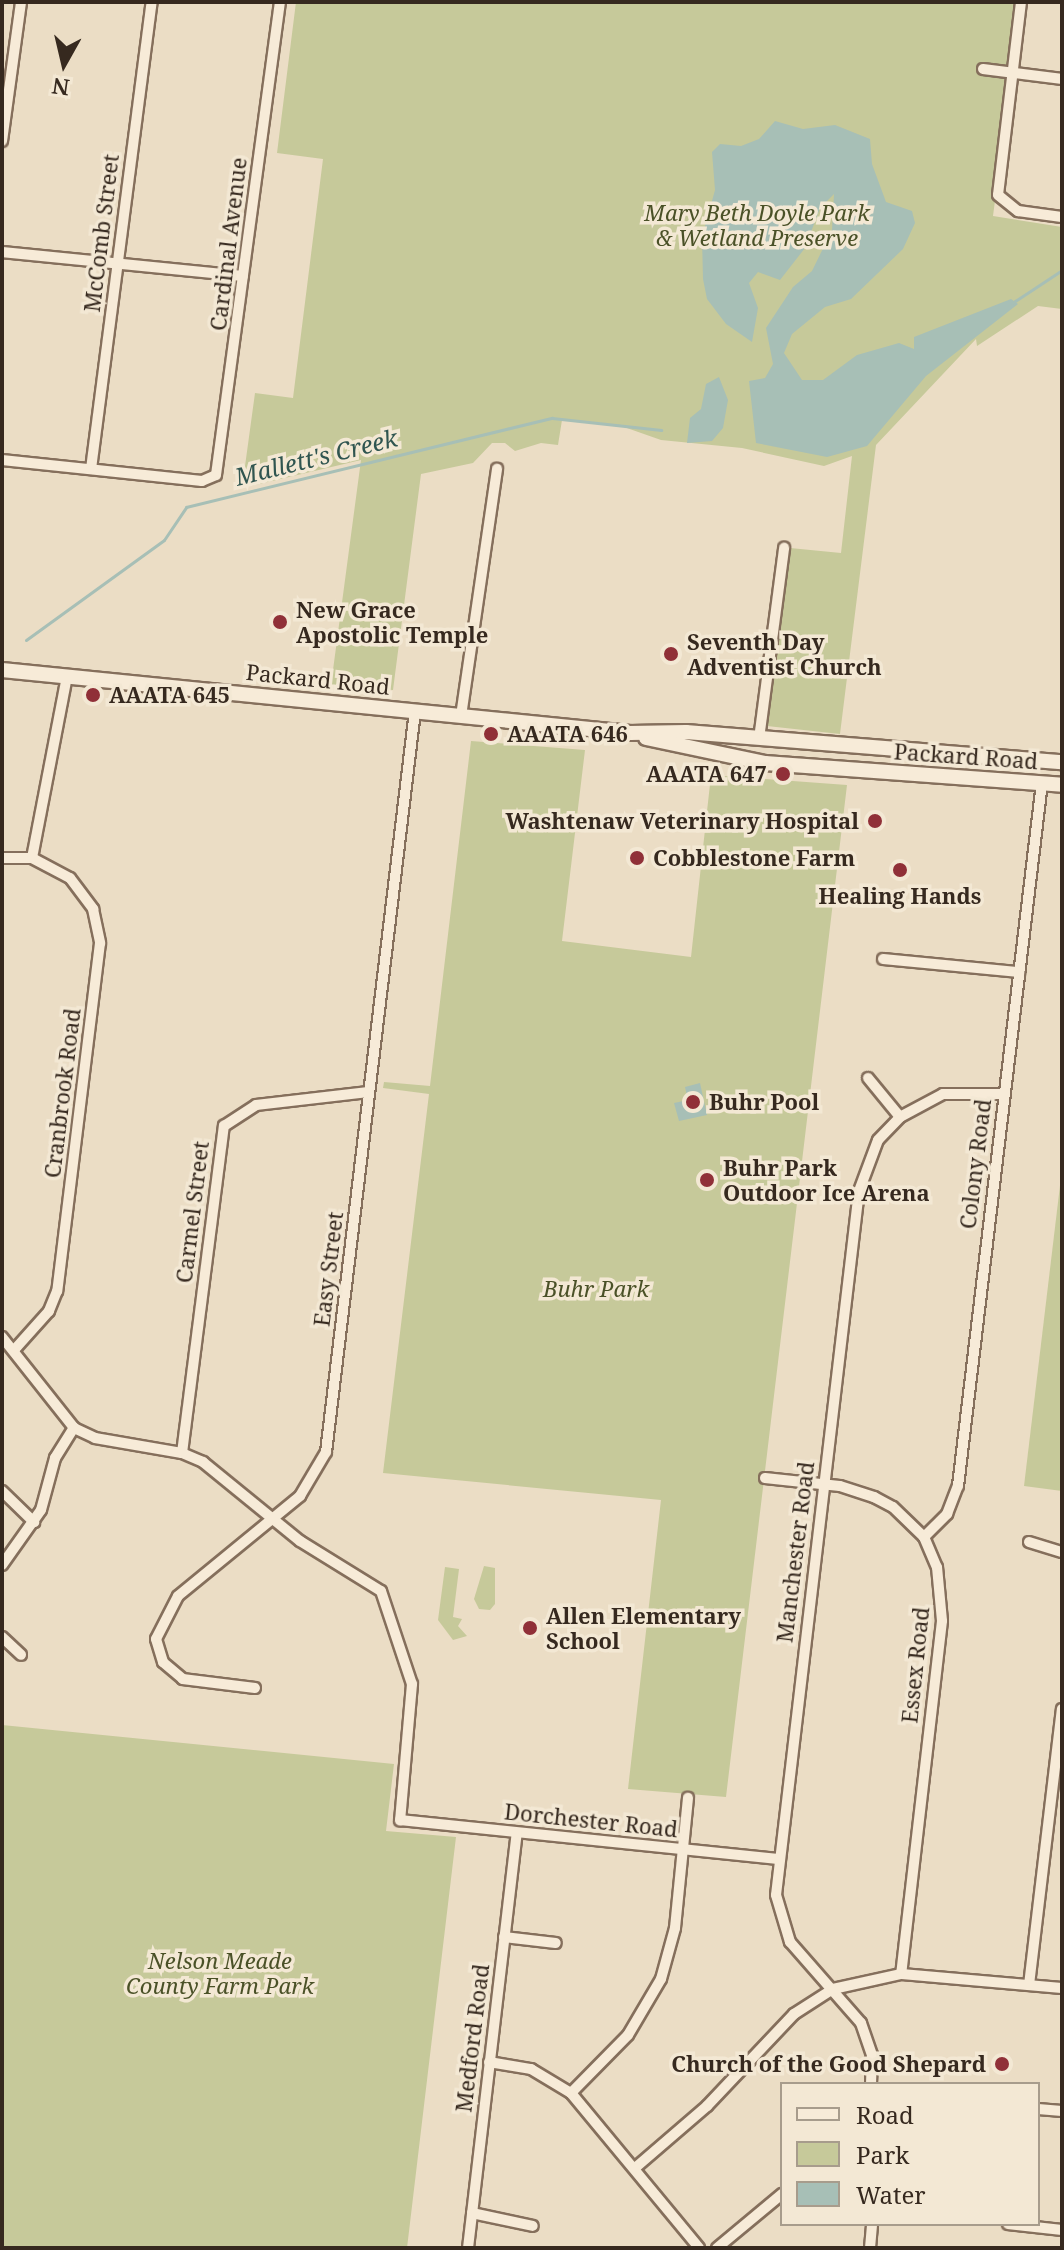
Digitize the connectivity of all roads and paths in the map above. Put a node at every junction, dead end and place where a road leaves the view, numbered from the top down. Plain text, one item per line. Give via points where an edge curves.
1 (21, 2) edge
2 (152, 2) edge
3 (280, 2) edge
4 (1021, 2) edge
5 (983, 69) dead end
6 (1012, 72) junction
7 (1062, 79) edge
8 (2, 141) edge
9 (1062, 217) edge
10 (2, 252) edge
11 (117, 263) junction
12 (243, 276) junction
13 (2, 460) edge
14 (91, 469) junction
15 (497, 469) dead end
16 (784, 548) dead end
17 (2, 670) edge
18 (67, 677) junction
19 (415, 711) junction
20 (461, 716) junction
21 (630, 733) junction
22 (759, 739) junction
23 (824, 744) junction
24 (921, 752) junction
25 (732, 758) junction
26 (1061, 762) edge
27 (845, 769) junction
28 (1042, 783) junction
29 (1062, 785) edge
30 (2, 858) edge
31 (32, 858) junction
32 (883, 959) dead end
33 (1019, 972) junction
34 (868, 1078) dead end
35 (368, 1092) junction
36 (1004, 1094) junction
37 (900, 1117) junction
38 (2, 1337) edge
39 (15, 1349) junction
40 (74, 1428) junction
41 (182, 1453) junction
42 (765, 1478) dead end
43 (824, 1484) junction
44 (2, 1491) edge
45 (271, 1517) junction
46 (34, 1522) junction
47 (924, 1537) junction
48 (1029, 1542) dead end
49 (1062, 1552) edge
50 (2, 1565) edge
51 (2, 1637) edge
52 (21, 1655) dead end
53 (255, 1688) dead end
54 (1062, 1709) edge
55 (688, 1798) dead end
56 (517, 1833) junction
57 (683, 1849) junction
58 (778, 1859) junction
59 (504, 1937) junction
60 (556, 1943) dead end
61 (901, 1974) junction
62 (1029, 1985) junction
63 (1062, 1988) edge
64 (833, 1989) junction
65 (489, 2062) junction
66 (871, 2082) edge
67 (571, 2093) junction
68 (1040, 2109) edge
69 (1062, 2111) edge
70 (635, 2168) junction
71 (780, 2196) edge
72 (472, 2213) junction
73 (533, 2226) dead end
74 (872, 2226) edge
75 (1020, 2226) edge
76 (1062, 2230) edge
77 (468, 2248) edge
78 (699, 2248) edge
79 (717, 2248) edge
80 (870, 2248) edge

1 - 8 street
2 - 11 street, McComb Street
3 - 12 street, Cardinal Avenue
4 - 6 street
5 - 6 street
6 - 7 street
6 - 9 street via 998,195 1018,211
10 - 11 street
11 - 12 street
11 - 14 street, McComb Street
12 - 14 street, Cardinal Avenue via 219,467 202,481
13 - 14 street
15 - 20 street
16 - 22 street
17 - 18 main road, Packard Road
18 - 19 main road, Packard Road
18 - 31 street
19 - 20 main road, Packard Road
19 - 35 street, Easy Street
20 - 21 main road, Packard Road
21 - 22 main road, Packard Road
21 - 25 main road, Packard Road
22 - 23 main road, Packard Road
23 - 24 main road, Packard Road
23 - 25 main road via 791,748 729,743 723,749
24 - 26 main road, Packard Road
24 - 27 main road via 848,753 841,761
25 - 27 main road, Packard Road
27 - 28 main road, Packard Road
28 - 29 main road, Packard Road
28 - 33 street, Colony Road
30 - 31 street
31 - 39 street, Cranbrook Road via 63,873 82,890 93,909 100,943 57,1291 49,1311
32 - 33 street
33 - 36 street, Colony Road
34 - 37 street
35 - 41 street, Carmel Street via 256,1105 224,1126
35 - 45 street, Easy Street via 326,1452 309,1486
36 - 37 street, Manchester Road via 943,1094
36 - 47 street, Colony Road via 958,1486 947,1514
37 - 43 street, Manchester Road via 878,1140 859,1191
38 - 39 street
39 - 40 street
40 - 41 street via 112,1442
40 - 46 street via 58,1451
41 - 45 street via 219,1472
42 - 43 street, Essex Road
43 - 47 street, Essex Road via 893,1507
43 - 58 street, Manchester Road
44 - 46 street
45 - 53 street, Easy Street via 178,1596 156,1639 163,1662 183,1679
45 - 56 street, Dorchester Road via 385,1596 412,1695 400,1820
46 - 50 street
47 - 61 street, Essex Road via 942,1591 942,1621
48 - 49 street
51 - 52 street
54 - 62 street
55 - 57 street
56 - 57 street, Dorchester Road
56 - 59 street, Medford Road
57 - 58 street, Dorchester Road
57 - 67 street via 672,1947 653,1998 628,2035
58 - 64 street, Manchester Road via 782,1926 800,1957
59 - 60 street
59 - 65 street, Medford Road
61 - 62 street
61 - 64 street
62 - 63 street
64 - 66 street, Manchester Road via 865,2033 872,2055
64 - 70 street via 794,2014 707,2106
65 - 67 street via 531,2069
65 - 72 street, Medford Road
67 - 70 street
68 - 69 street
70 - 78 street
71 - 79 street
72 - 73 street
72 - 77 street, Medford Road
74 - 80 street
75 - 76 street

